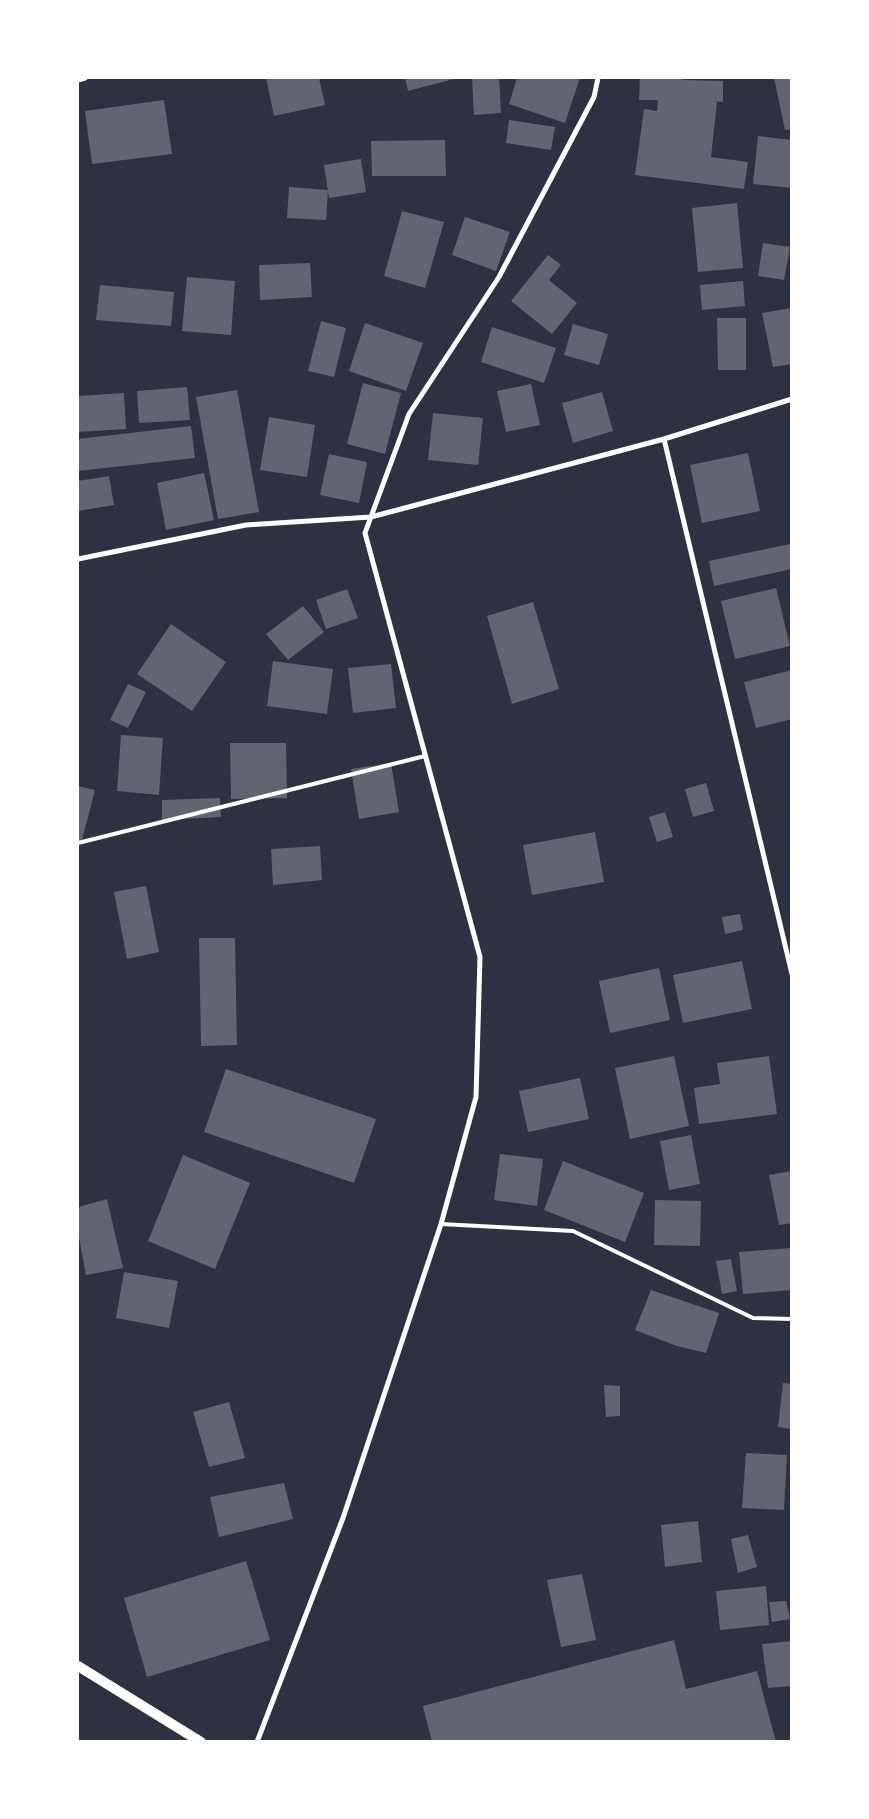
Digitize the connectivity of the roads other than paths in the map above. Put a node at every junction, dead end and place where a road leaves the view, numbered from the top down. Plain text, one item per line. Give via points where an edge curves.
1 (85, 78) edge
2 (598, 78) edge
3 (78, 80) edge
4 (792, 399) edge
5 (664, 439) junction
6 (371, 517) junction
7 (78, 558) edge
8 (425, 756) junction
9 (78, 843) edge
10 (792, 974) edge
11 (441, 1224) junction
12 (792, 1319) edge
13 (78, 1666) edge
14 (201, 1742) edge
15 (257, 1742) edge

1 - 3 street
2 - 6 street via 594,97 498,277 409,414
4 - 5 street
5 - 6 street
5 - 10 street
6 - 7 street via 246,525
6 - 8 street via 365,533
8 - 9 lane
8 - 11 street via 480,957 476,1097
11 - 12 lane via 573,1230 753,1318
11 - 15 street via 343,1518
13 - 14 main road

